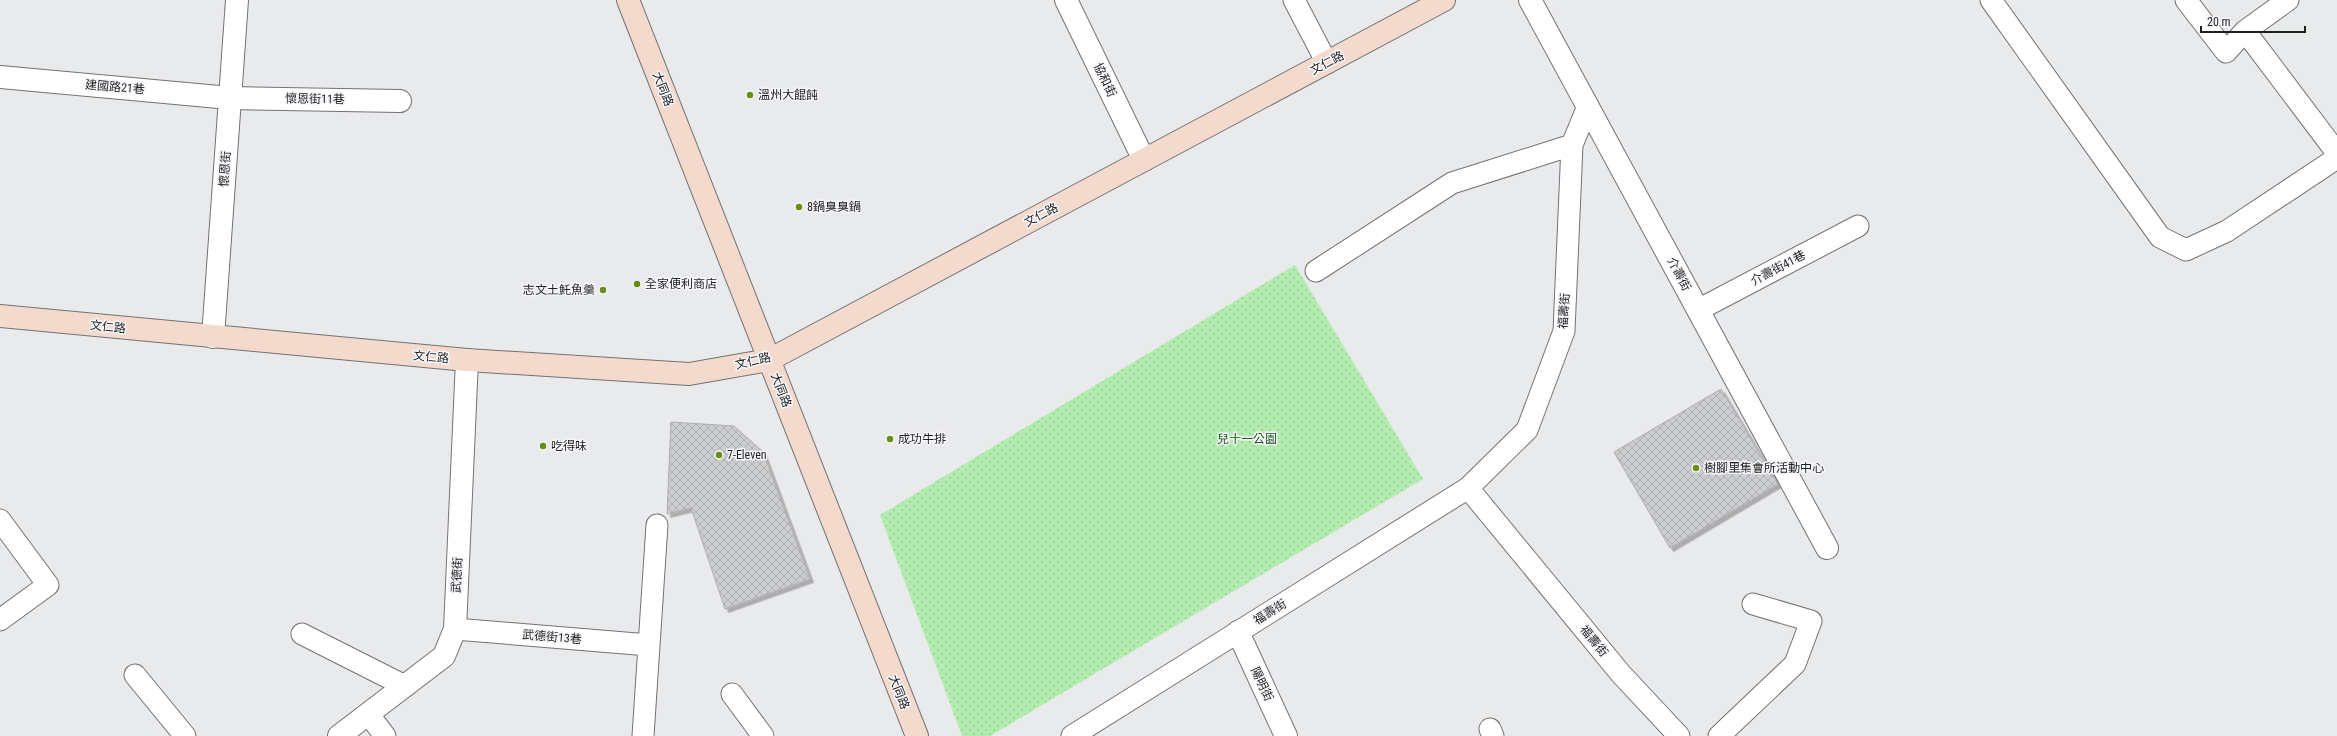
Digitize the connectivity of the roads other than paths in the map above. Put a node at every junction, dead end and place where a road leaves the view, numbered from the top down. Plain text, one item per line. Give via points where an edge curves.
1 (237, 0) edge
2 (628, 0) edge
3 (1066, 0) edge
4 (1294, 0) edge
5 (1444, 0) edge
6 (1530, 0) edge
7 (1991, 0) edge
8 (2186, 0) edge
9 (2288, 0) edge
10 (2245, 31) junction
11 (1327, 63) junction
12 (0, 77) edge
13 (230, 98) junction
14 (400, 101) dead end
15 (1588, 106) junction
16 (1572, 146) junction
17 (2337, 153) edge
18 (2337, 158) edge
19 (1144, 160) junction
20 (1858, 226) dead end
21 (1316, 271) dead end
22 (1698, 310) junction
23 (0, 316) edge
24 (213, 338) junction
25 (467, 360) junction
26 (769, 360) junction
27 (1468, 488) junction
28 (0, 520) edge
29 (657, 525) dead end
30 (1827, 548) dead end
31 (1753, 604) dead end
32 (0, 620) edge
33 (455, 629) junction
34 (1238, 632) junction
35 (302, 634) dead end
36 (649, 645) junction
37 (135, 675) dead end
38 (405, 686) junction
39 (732, 694) dead end
40 (369, 715) junction
41 (185, 736) edge
42 (339, 736) edge
43 (385, 736) edge
44 (643, 736) edge
45 (763, 736) edge
46 (917, 736) edge
47 (1072, 736) edge
48 (1286, 736) edge
49 (1679, 736) edge
50 (1719, 736) edge

1 - 13 street, 懷恩街
2 - 26 main road, 大同路
3 - 19 street, 協和街
4 - 11 lane
5 - 11 main road, 文仁路
6 - 15 street, 介壽街
7 - 18 lane via 2160,237 2174,245 2186,250 2227,231
8 - 10 lane via 2226,52
9 - 10 lane
10 - 17 lane
11 - 19 main road, 文仁路
12 - 13 street, 建國路21巷
13 - 14 street, 懷恩街11巷
13 - 24 street, 懷恩街
15 - 16 lane, 福壽街
15 - 22 street, 介壽街
16 - 21 lane via 1452,183
16 - 27 lane, 福壽街 via 1564,331 1527,430
19 - 26 main road, 文仁路
20 - 22 lane, 介壽街41巷
22 - 30 street, 介壽街
23 - 24 main road, 文仁路
24 - 25 main road, 文仁路
25 - 26 main road, 文仁路 via 689,374
25 - 33 street, 武德街
26 - 46 main road, 大同路
27 - 34 lane, 福壽街
27 - 49 lane, 福壽街 via 1621,674
28 - 32 lane via 48,585
29 - 36 lane
31 - 50 lane via 1812,621 1795,664
33 - 36 lane, 武德街13巷
33 - 38 street, 武德街 via 444,656
34 - 47 lane, 福壽街
34 - 48 street, 陽明街
35 - 38 lane
36 - 44 lane
37 - 41 lane
38 - 40 street, 武德街
39 - 45 lane
40 - 42 street, 武德街
40 - 43 lane

